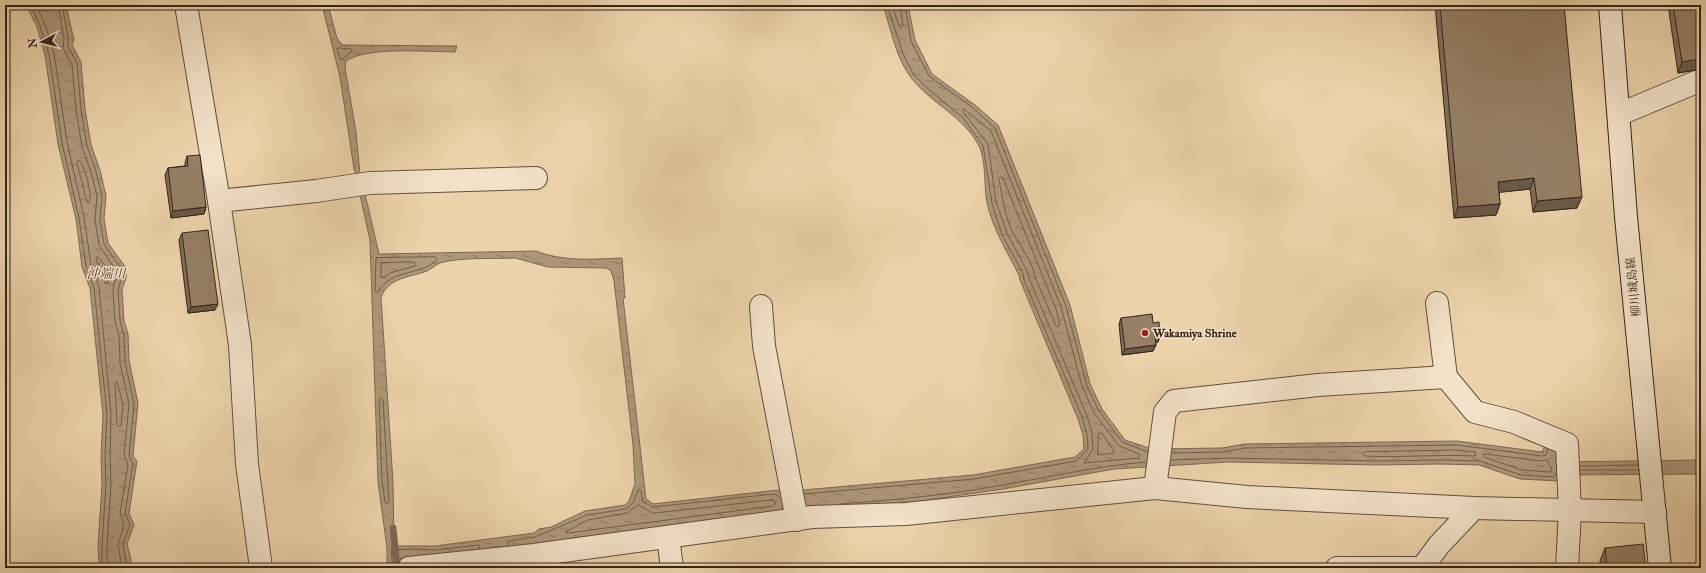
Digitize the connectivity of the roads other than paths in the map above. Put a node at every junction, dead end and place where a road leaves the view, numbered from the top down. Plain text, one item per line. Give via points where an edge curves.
1 (186, 5) edge
2 (1610, 5) edge
3 (1701, 80) edge
4 (1620, 114) junction
5 (536, 178) dead end
6 (219, 201) junction
7 (1437, 303) dead end
8 (760, 306) dead end
9 (1446, 377) junction
10 (1156, 481) junction
11 (1474, 508) junction
12 (1570, 511) junction
13 (1655, 512) junction
14 (796, 515) junction
15 (668, 537) junction
16 (261, 568) edge
17 (409, 568) edge
18 (672, 568) edge
19 (1337, 568) edge
20 (1414, 568) edge
21 (1422, 568) edge
22 (1568, 568) edge
23 (1660, 568) edge

1 - 6 street
2 - 4 street, 柳川城島線
3 - 4 street
4 - 13 street, 柳川城島線 via 1626,217
5 - 6 street via 362,185
6 - 16 street via 240,345 247,464
7 - 9 street
8 - 14 street via 764,346
9 - 10 street via 1318,385 1174,401 1165,412
9 - 12 street via 1475,412 1514,422 1567,444
10 - 11 street via 1247,497
10 - 14 street via 906,514
11 - 12 street
11 - 21 street via 1439,545
12 - 13 street
12 - 22 street
13 - 23 street, 柳川城島線
14 - 15 street
15 - 17 street
15 - 18 street
19 - 20 street

